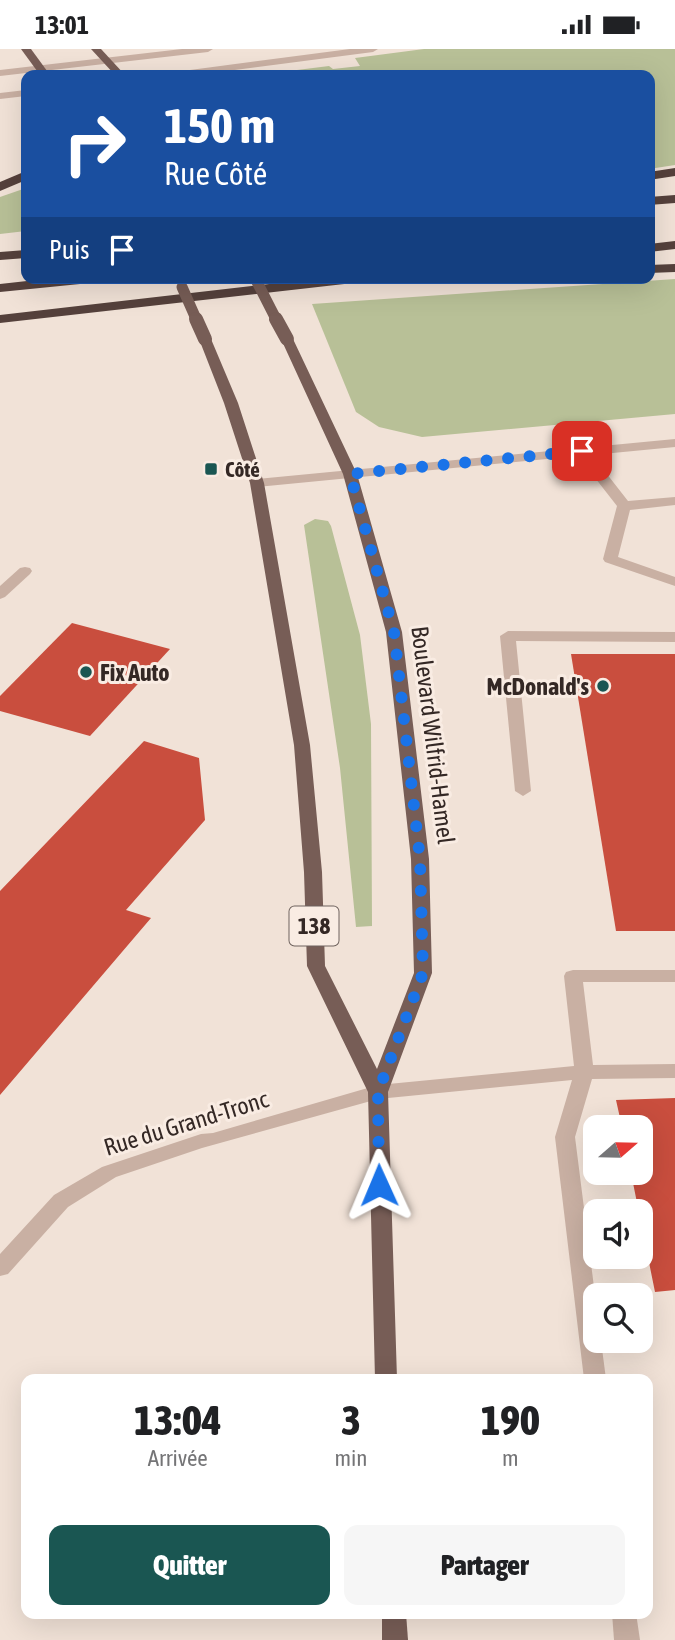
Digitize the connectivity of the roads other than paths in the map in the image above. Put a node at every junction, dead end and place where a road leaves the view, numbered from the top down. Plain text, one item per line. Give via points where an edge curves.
1 (26, 49) edge
2 (96, 49) edge
3 (208, 49) edge
4 (373, 49) edge
5 (107, 61) junction
6 (42, 70) edge
7 (55, 70) edge
8 (115, 70) edge
9 (213, 70) edge
10 (0, 73) edge
11 (21, 73) edge
12 (21, 94) edge
13 (0, 96) edge
14 (675, 172) edge
15 (655, 175) edge
16 (21, 177) edge
17 (0, 187) edge
18 (675, 199) edge
19 (655, 201) edge
20 (675, 246) edge
21 (655, 248) edge
22 (21, 254) edge
23 (0, 256) edge
24 (675, 268) edge
25 (655, 269) edge
26 (40, 284) edge
27 (182, 284) edge
28 (258, 284) edge
29 (309, 284) edge
30 (0, 288) edge
31 (0, 319) edge
32 (675, 443) edge
33 (582, 451) junction
34 (350, 474) junction
35 (257, 483) junction
36 (675, 501) edge
37 (624, 506) junction
38 (25, 571) dead end
39 (675, 582) edge
40 (0, 594) edge
41 (675, 637) edge
42 (523, 790) dead end
43 (675, 976) edge
44 (675, 1071) edge
45 (584, 1072) junction
46 (378, 1092) junction
47 (0, 1268) edge
48 (386, 1374) edge
49 (594, 1374) edge
50 (394, 1619) edge
51 (625, 1619) edge
52 (395, 1640) edge
53 (627, 1640) edge

1 - 6 main road
2 - 5 main road
3 - 5 street
4 - 9 street
5 - 7 street
5 - 8 main road
10 - 11 street
12 - 13 street
14 - 15 highway
16 - 17 highway
18 - 19 highway
20 - 21 highway
22 - 23 highway
24 - 25 highway
26 - 30 highway
27 - 35 main road, Boulevard Wilfrid-Hamel / 138, bridge via 231,403
28 - 34 main road, Boulevard Wilfrid-Hamel / 138, bridge
29 - 31 highway
32 - 33 street
33 - 34 street
33 - 37 street
34 - 35 street
34 - 46 main road, Boulevard Wilfrid-Hamel / 138 via 394,632 420,859 423,973
35 - 46 main road, Boulevard Wilfrid-Hamel / 138 via 302,745 316,967
36 - 37 street
37 - 39 street via 610,559
38 - 40 street
41 - 42 street via 508,636
43 - 45 street via 573,976
44 - 45 street, Rue du Grand-Tronc
45 - 46 street, Rue du Grand-Tronc
45 - 49 street via 565,1137
46 - 47 street, Rue du Grand-Tronc via 109,1172 61,1201
46 - 48 main road, Boulevard Wilfrid-Hamel / 138
50 - 52 main road
51 - 53 street

